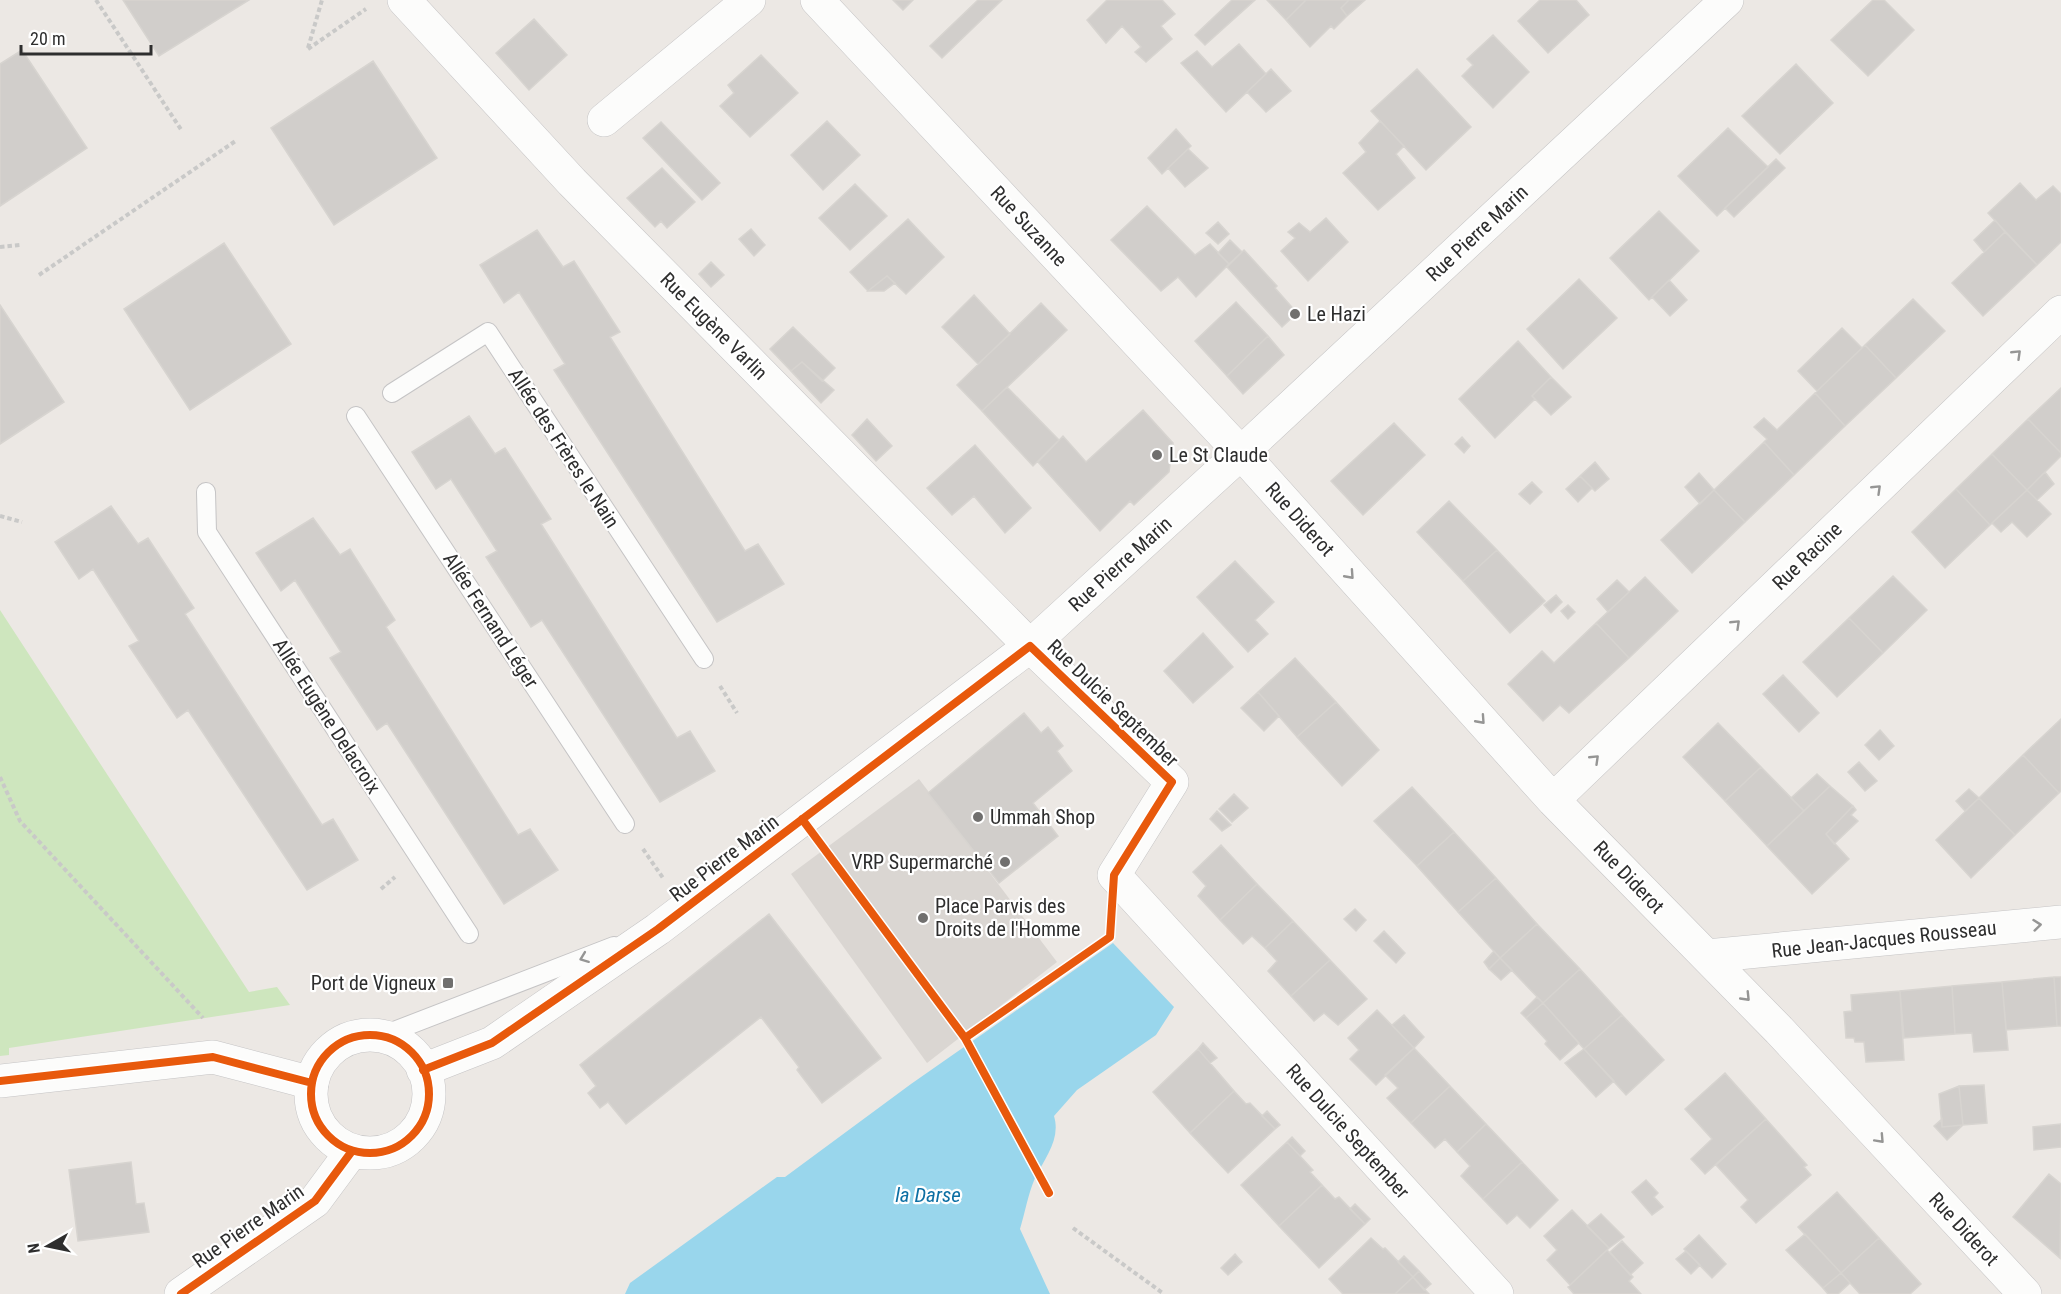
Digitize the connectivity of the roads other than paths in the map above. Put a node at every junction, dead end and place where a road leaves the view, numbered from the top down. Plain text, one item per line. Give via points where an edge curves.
1 (404, 0) edge
2 (749, 0) edge
3 (817, 0) edge
4 (1727, 0) edge
5 (604, 120) dead end
6 (2061, 312) edge
7 (392, 393) dead end
8 (357, 416) dead end
9 (1241, 453) junction
10 (206, 492) dead end
11 (1030, 646) junction
12 (704, 659) dead end
13 (1553, 800) junction
14 (625, 824) road end
15 (2061, 922) edge
16 (658, 929) junction
17 (469, 934) dead end
18 (1707, 956) junction
19 (381, 1036) junction
20 (423, 1070) junction
21 (0, 1081) edge
22 (312, 1083) junction
23 (352, 1151) junction
24 (181, 1294) edge
25 (1497, 1294) edge
26 (2025, 1294) edge

1 - 11 street, Rue Eugène Varlin via 572,182
2 - 5 street
3 - 9 street, Rue Suzanne
4 - 9 street, Rue Pierre Marin
13 -> 6 street, Rue Racine
7 - 12 lane, Allée des Frères le Nain via 488,332
8 - 14 lane, Allée Fernand Léger
9 - 11 street, Rue Pierre Marin
9 -> 13 street, Rue Diderot
10 - 17 lane, Allée Eugène Delacroix via 207,532
11 - 16 street, Rue Pierre Marin
11 - 25 street, Rue Dulcie September via 1172,782 1114,875
13 - 18 street, Rue Diderot
18 -> 15 street, Rue Jean-Jacques Rousseau
16 -> 19 lane
16 - 20 street, Rue Pierre Marin via 492,1043
18 -> 26 street, Rue Diderot
19 - 20 street via 414,1054
19 - 22 street via 362,1035 329,1051
20 - 23 street via 429,1089 427,1108 420,1126 407,1141 371,1154
21 - 22 street via 213,1057
22 - 23 street via 315,1117 336,1144
23 - 24 street, Rue Pierre Marin via 315,1201

